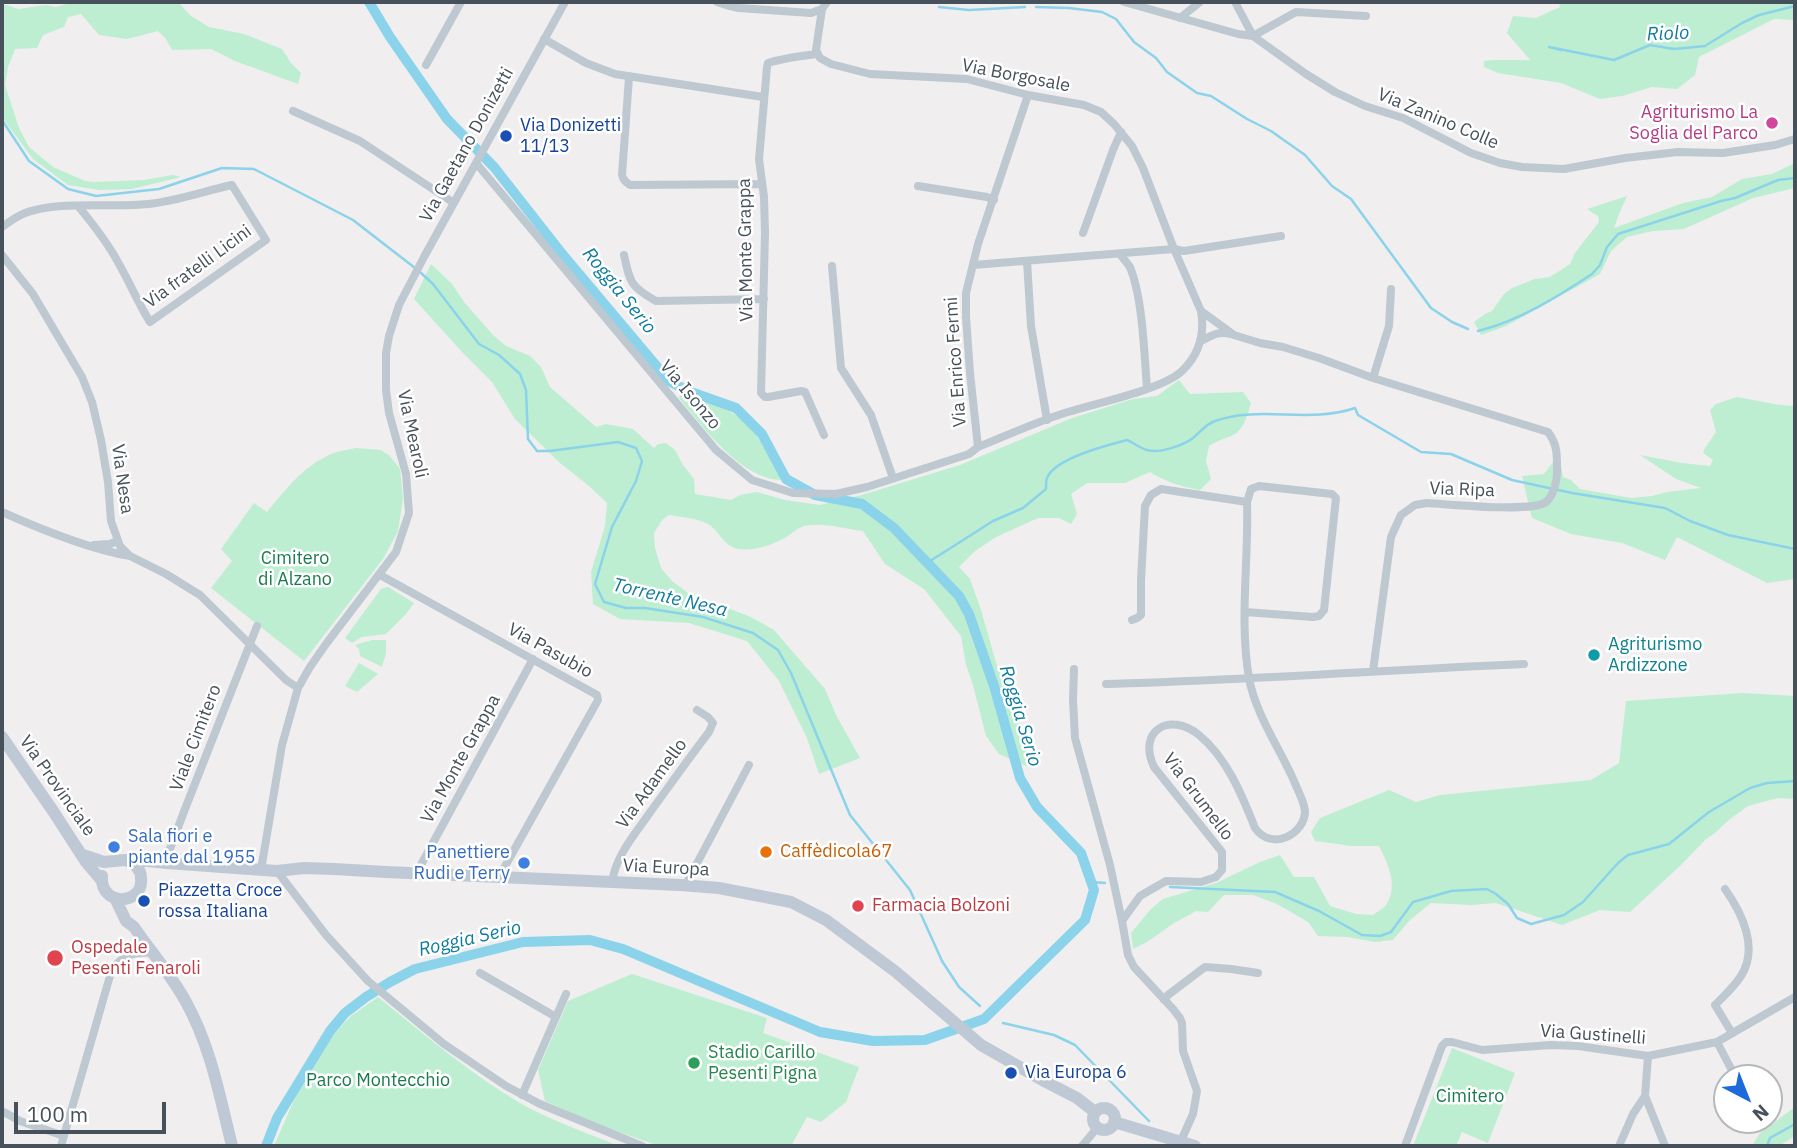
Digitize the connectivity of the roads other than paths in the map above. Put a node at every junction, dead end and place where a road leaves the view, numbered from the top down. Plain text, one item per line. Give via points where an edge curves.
1 (461, 2) edge
2 (565, 2) edge
3 (717, 2) edge
4 (1124, 2) edge
5 (1200, 2) edge
6 (1235, 2) edge
7 (825, 5) edge
8 (775, 6) edge
9 (1366, 16) dead end
10 (1180, 18) junction
11 (1253, 36) junction
12 (544, 39) junction
13 (817, 54) junction
14 (426, 65) dead end
15 (629, 77) junction
16 (1028, 95) junction
17 (763, 97) junction
18 (293, 111) dead end
19 (1121, 132) junction
20 (1795, 139) edge
21 (476, 163) junction
22 (762, 184) junction
23 (918, 186) dead end
24 (994, 200) junction
25 (454, 203) junction
26 (78, 206) junction
27 (2, 227) edge
28 (1083, 233) dead end
29 (1281, 236) dead end
30 (1174, 249) junction
31 (1120, 254) junction
32 (2, 255) edge
33 (624, 256) dead end
34 (1027, 261) junction
35 (973, 265) junction
36 (832, 266) dead end
37 (1391, 289) dead end
38 (764, 299) junction
39 (399, 305) joint
40 (1201, 311) junction
41 (1234, 335) junction
42 (1201, 341) junction
43 (1373, 378) junction
44 (1147, 388) junction
45 (1047, 420) junction
46 (824, 435) dead end
47 (978, 447) junction
48 (893, 478) junction
49 (1247, 502) junction
50 (2, 512) edge
51 (117, 541) junction
52 (88, 545) junction
53 (130, 556) junction
54 (380, 575) junction
55 (1245, 612) junction
56 (1132, 620) dead end
57 (257, 626) dead end
58 (250, 644) junction
59 (533, 659) junction
60 (1524, 664) dead end
61 (1074, 669) dead end
62 (1373, 671) junction
63 (1249, 679) junction
64 (1106, 684) dead end
65 (298, 688) junction
66 (697, 710) dead end
67 (2, 737) edge
68 (749, 765) dead end
69 (83, 855) junction
70 (114, 861) junction
71 (128, 861) junction
72 (168, 863) junction
73 (261, 870) junction
74 (277, 871) junction
75 (416, 874) junction
76 (499, 877) junction
77 (102, 881) junction
78 (142, 881) junction
79 (612, 883) junction
80 (685, 886) junction
81 (1725, 889) dead end
82 (132, 896) junction
83 (115, 898) junction
84 (1122, 921) junction
85 (134, 927) junction
86 (151, 953) junction
87 (480, 972) dead end
88 (1258, 973) dead end
89 (566, 993) dead end
90 (1795, 996) edge
91 (1164, 1000) junction
92 (556, 1017) junction
93 (1732, 1033) junction
94 (1717, 1042) junction
95 (1648, 1056) junction
96 (1729, 1064) edge
97 (522, 1095) junction
98 (1645, 1096) junction
99 (2, 1111) edge
100 (1095, 1112) junction
101 (1114, 1122) junction
102 (1097, 1128) junction
103 (64, 1136) junction
104 (1180, 1143) junction
105 (61, 1146) edge
106 (232, 1146) edge
107 (642, 1146) edge
108 (1082, 1146) edge
109 (1195, 1146) edge
110 (1405, 1146) edge
111 (1619, 1146) edge
112 (1665, 1146) edge

1 - 14 street
2 - 12 street, Via Gaetano Donizetti
3 - 8 street via 739,8
4 - 10 street, Via Zanino Colle
5 - 10 street
6 - 11 street, Via Zanino Colle
7 - 8 street via 811,13
7 - 13 street
9 - 11 street via 1297,12
10 - 11 street, Via Zanino Colle
11 - 20 street, Via Zanino Colle via 1335,92 1411,122 1471,153 1521,167 1564,169 1678,152 1723,153
12 - 15 street via 586,63
12 - 21 street, Via Gaetano Donizetti
13 - 16 street, Via Borgosale via 823,61 870,74 967,79
13 - 17 street, Via Monte Grappa via 768,63
15 - 17 street
15 - 22 street via 622,179 630,185
16 - 19 street, Via Borgosale via 1084,105 1101,113
16 - 24 street, Via Enrico Fermi
17 - 22 street, Via Monte Grappa
18 - 25 street via 360,141
19 - 28 street
19 - 30 street, Via Borgosale via 1143,169
21 - 25 street, Via Gaetano Donizetti
21 - 48 street, Via Isonzo via 716,450 752,480 793,493 836,494
22 - 38 street, Via Monte Grappa
23 - 24 street
24 - 35 street, Via Enrico Fermi
25 - 39 street, Via Gaetano Donizetti
26 - 26 street, Via fratelli Licini via 118,262 150,322 266,240 232,185 152,204
26 - 27 street, Via fratelli Licini via 39,209
29 - 30 street
30 - 31 street
30 - 40 street, Via Borgosale
31 - 34 street
31 - 44 street via 1136,291
32 - 51 street, Via Nesa via 33,294 82,377 101,440
33 - 38 street via 630,282 656,301
34 - 35 street
34 - 45 street via 1031,326
35 - 47 street, Via Enrico Fermi via 965,317
36 - 48 street via 841,368 871,415
37 - 43 street via 1389,327
38 - 46 street, Via Monte Grappa via 761,393 768,397 805,392
39 - 54 street, Via Mearoli via 386,353 386,390 406,474 409,513 396,552
40 - 41 street
40 - 42 street
41 - 42 street via 1222,332
41 - 43 street
42 - 44 street via 1182,371
43 - 62 street, Via Ripa via 1548,432 1555,442 1557,482 1548,501 1538,507 1427,503 1401,515 1391,537
44 - 45 street
45 - 47 street
47 - 48 street, Via Enrico Fermi
49 - 55 street, Via Grumello
49 - 55 street via 1251,489 1259,486 1336,498 1324,610 1319,615
49 - 56 street via 1161,489 1151,495 1145,506 1141,615
50 - 52 street
51 - 52 street
51 - 53 street, Via Nesa
52 - 53 street
53 - 58 street, Via Nesa via 200,595
54 - 59 street, Via Pasubio
54 - 65 street, Via Mearoli
55 - 63 street, Via Grumello
57 - 58 street, Viale Cimitero
58 - 65 street, Via Nesa
58 - 72 street, Viale Cimitero
59 - 75 street, Via Monte Grappa
59 - 76 street, Via Pasubio via 598,699
60 - 62 street
61 - 84 street via 1075,738
62 - 63 street
63 - 64 street
63 - 84 street, Via Grumello via 1303,802 1304,820 1284,839 1267,839 1255,828 1227,768 1199,735 1178,723 1155,730 1148,755 1222,852 1222,870 1201,882 1166,881 1140,896
65 - 73 street, Via Mearoli via 282,745
66 - 79 street, Via Adamello via 713,723 709,732 633,837
67 - 69 street, Via Provinciale
68 - 80 street
69 - 70 street, Via Provinciale
69 - 77 street, Via Provinciale
70 - 71 street
70 - 77 street via 106,867
71 - 72 street, Via Europa
71 - 78 street via 140,871
72 - 73 street, Via Europa
72 - 78 street via 155,867
73 - 74 street, Via Europa
74 - 75 street, Via Europa via 304,868
74 - 97 street via 368,981 464,1059
75 - 76 street, Via Europa
76 - 79 street, Via Europa
77 - 83 street via 106,892
78 - 82 street
79 - 80 street, Via Europa
80 - 100 street, Via Europa via 792,902 827,920 967,1034
81 - 93 street via 1744,920 1750,951 1742,975 1715,1005
82 - 83 street
82 - 85 street
83 - 85 street
84 - 91 street via 1134,967
85 - 86 street
86 - 103 street via 130,954 112,969
86 - 106 street via 186,1002 203,1040
87 - 92 street
88 - 91 street via 1205,967
89 - 92 street
90 - 93 street, Via Gustinelli
91 - 104 street via 1182,1023 1183,1051 1197,1091
92 - 97 street
93 - 94 street, Via Gustinelli
94 - 95 street, Via Gustinelli
94 - 96 street
95 - 98 street
95 - 110 street, Via Gustinelli via 1578,1046 1482,1049 1446,1042
97 - 107 street
98 - 111 street
98 - 112 street
99 - 103 street
100 - 101 street via 1109,1109
100 - 102 street
101 - 102 street via 1108,1129
101 - 104 street
102 - 108 street
103 - 105 street
104 - 109 street

